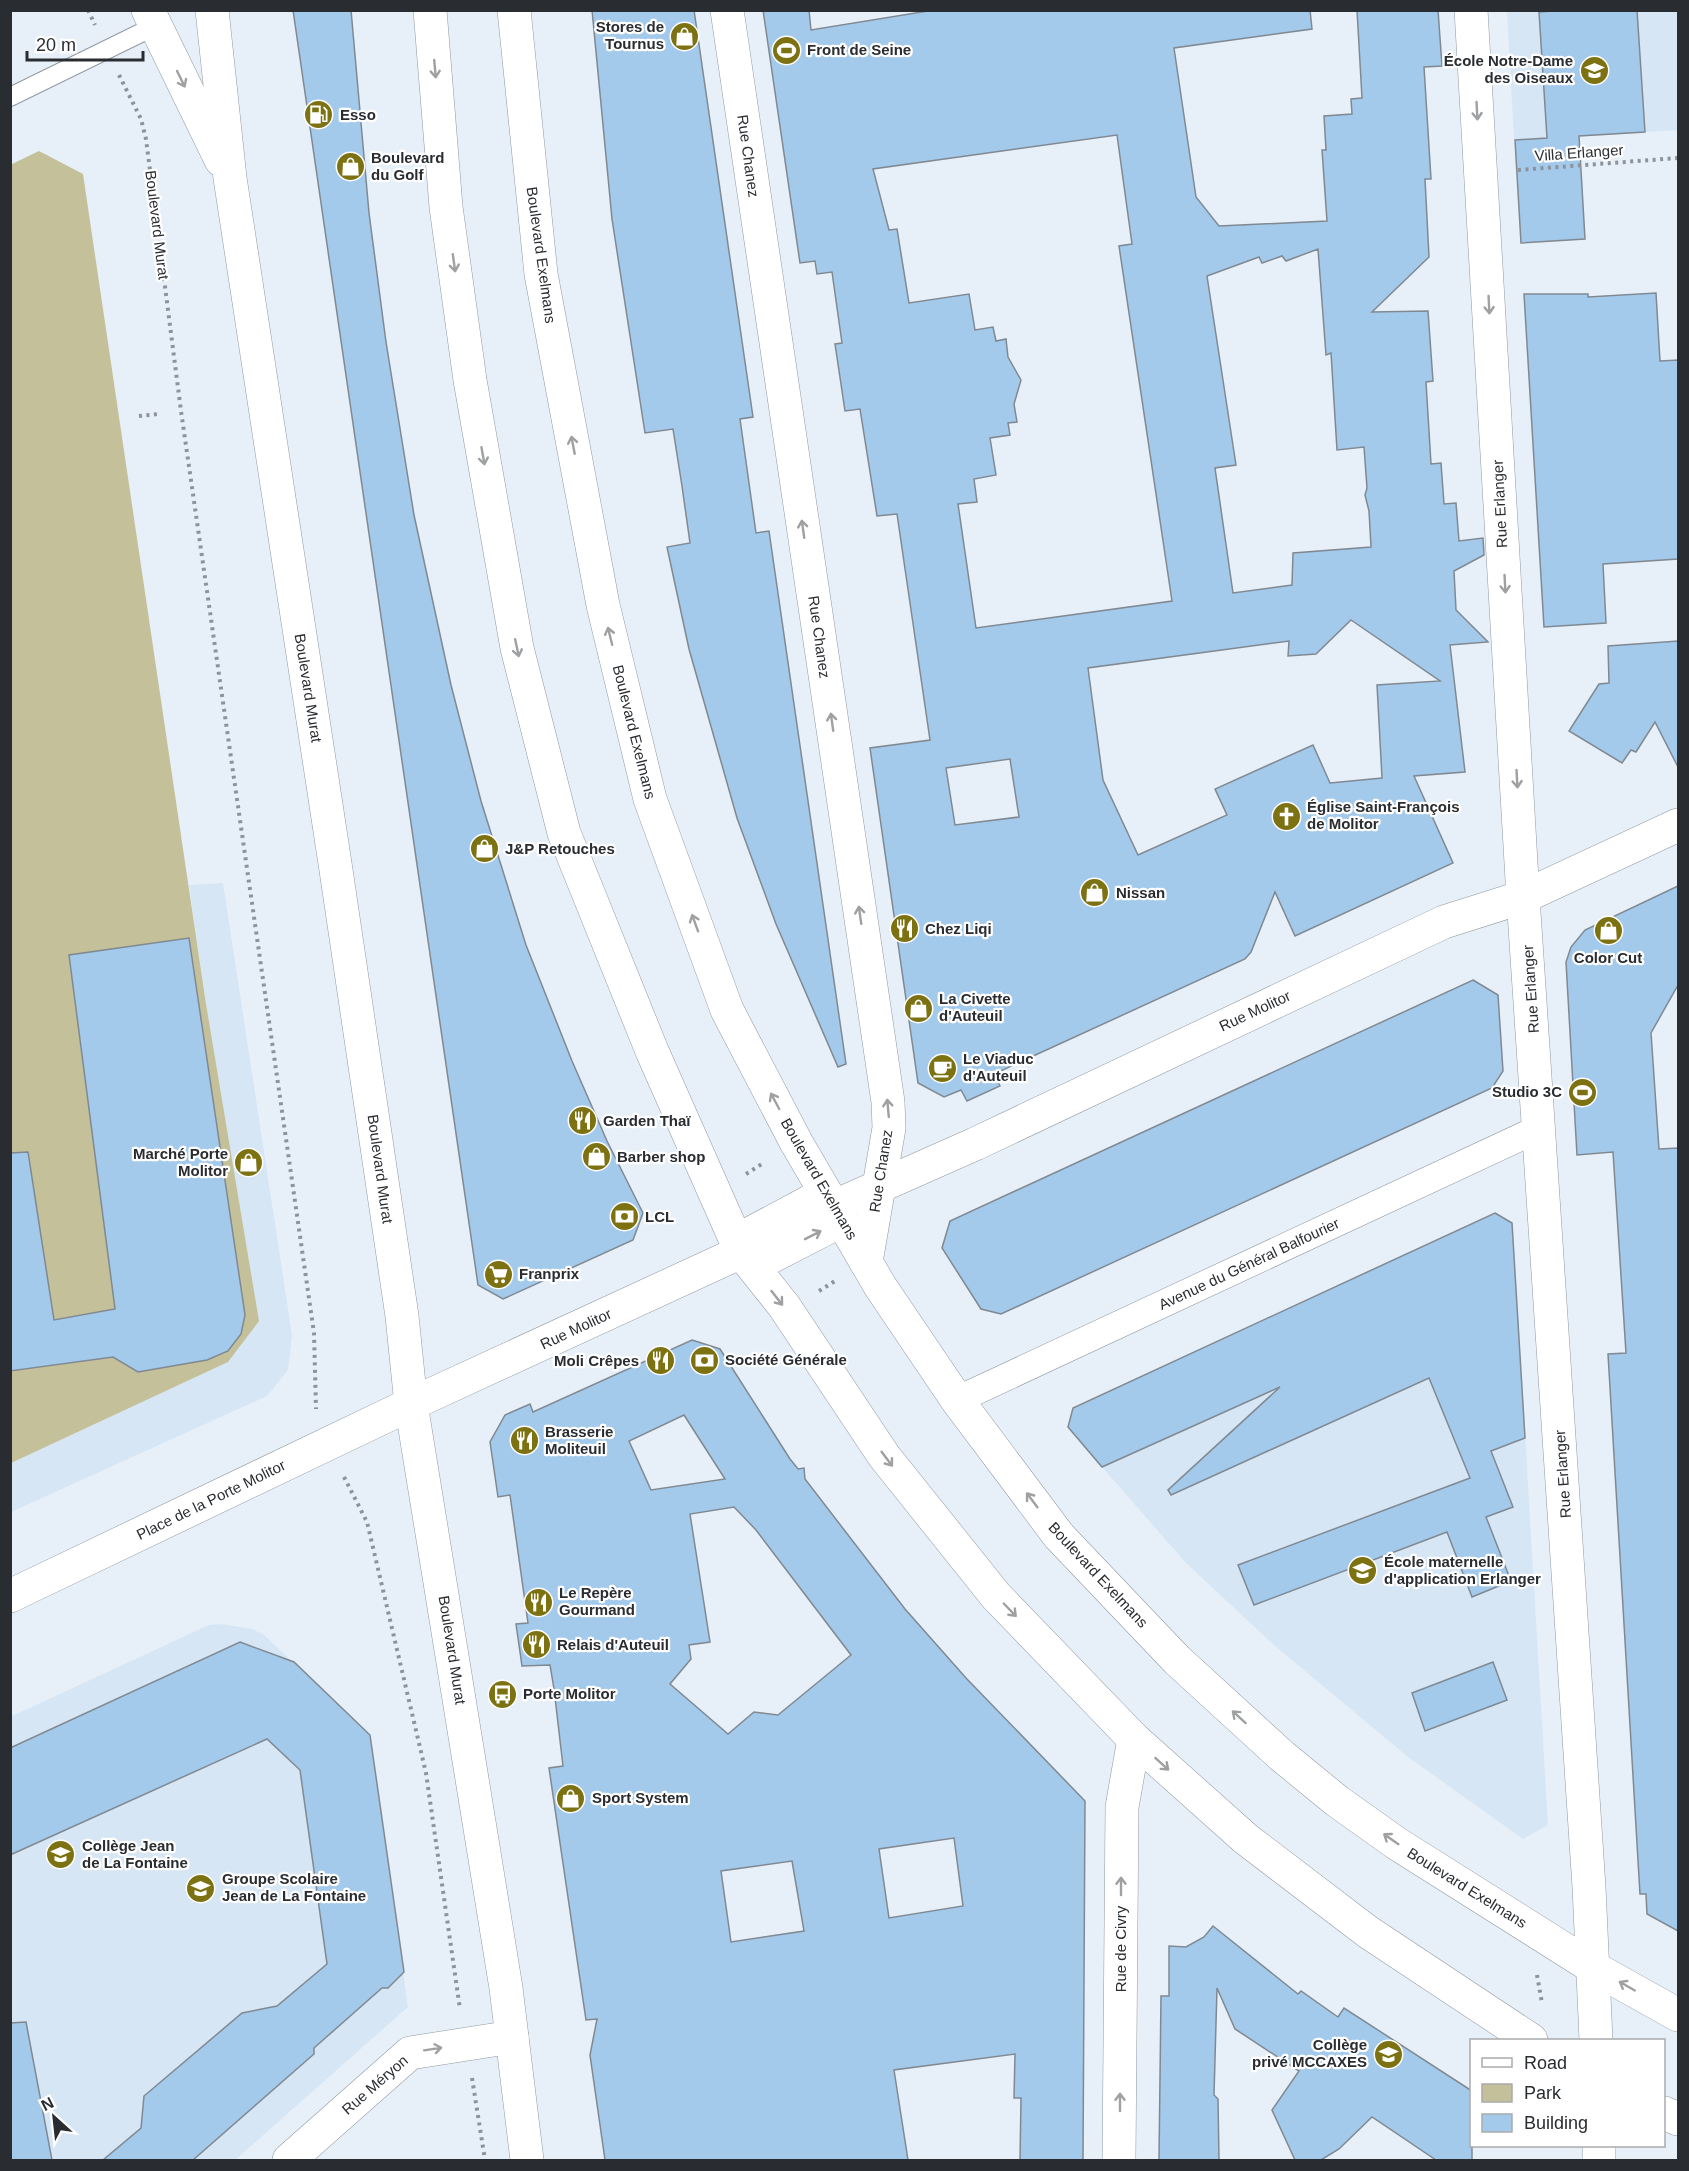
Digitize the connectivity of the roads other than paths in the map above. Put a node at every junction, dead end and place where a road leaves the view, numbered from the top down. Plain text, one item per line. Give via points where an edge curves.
1 (212, 10) edge
2 (430, 10) edge
3 (514, 10) edge
4 (727, 10) edge
5 (1471, 10) edge
6 (151, 18) edge
7 (10, 97) edge
8 (230, 178) junction
9 (1678, 825) edge
10 (1523, 897) junction
11 (1540, 1128) junction
12 (879, 1186) junction
13 (835, 1206) junction
14 (741, 1252) junction
15 (854, 1269) junction
16 (957, 1400) junction
17 (411, 1404) junction
18 (10, 1596) edge
19 (1134, 1739) junction
20 (1594, 1968) junction
21 (1678, 2015) edge
22 (512, 2037) junction
23 (1529, 2039) edge
24 (1596, 2039) edge
25 (289, 2160) edge
26 (527, 2160) edge
27 (1119, 2160) edge

1 - 8 main road, Boulevard Murat
2 -> 14 main road via 446,207 460,310 517,648 564,833 652,1051
13 -> 3 main road, Boulevard Exelmans via 796,1142 727,1010 650,799 603,605 541,274
12 -> 4 main road, Rue Chanez via 889,1128 888,1102
5 -> 10 main road, Rue Erlanger
6 - 7 lane
6 -> 8 main road, Boulevard Murat
8 - 17 main road, Boulevard Murat via 402,1316
9 - 10 main road, Rue Molitor
10 - 11 main road, Rue Erlanger
10 - 12 main road, Rue Molitor via 1444,922
11 - 16 street, Avenue du Général Balfourier
11 - 20 main road, Rue Erlanger
12 - 13 main road, Rue Molitor
12 - 15 main road, Rue Chanez
13 - 14 main road via 827,1228 765,1260
13 - 15 main road, Boulevard Exelmans
14 - 17 main road, Rue Molitor
14 -> 19 main road via 784,1306 884,1456 996,1596
15 - 16 main road, Boulevard Exelmans
20 -> 16 main road, Boulevard Exelmans via 1396,1843 1282,1755 1177,1660 1059,1536
17 - 18 main road, Place de la Porte Molitor
17 - 22 main road, Boulevard Murat via 452,1640
19 -> 23 main road via 1246,1839 1302,1882 1368,1932
27 -> 19 main road, Rue de Civry via 1122,1808
21 -> 20 main road, Boulevard Exelmans
20 - 24 main road, Rue Erlanger
25 -> 22 main road, Rue Méryon via 410,2053
22 - 26 main road, Boulevard Murat

